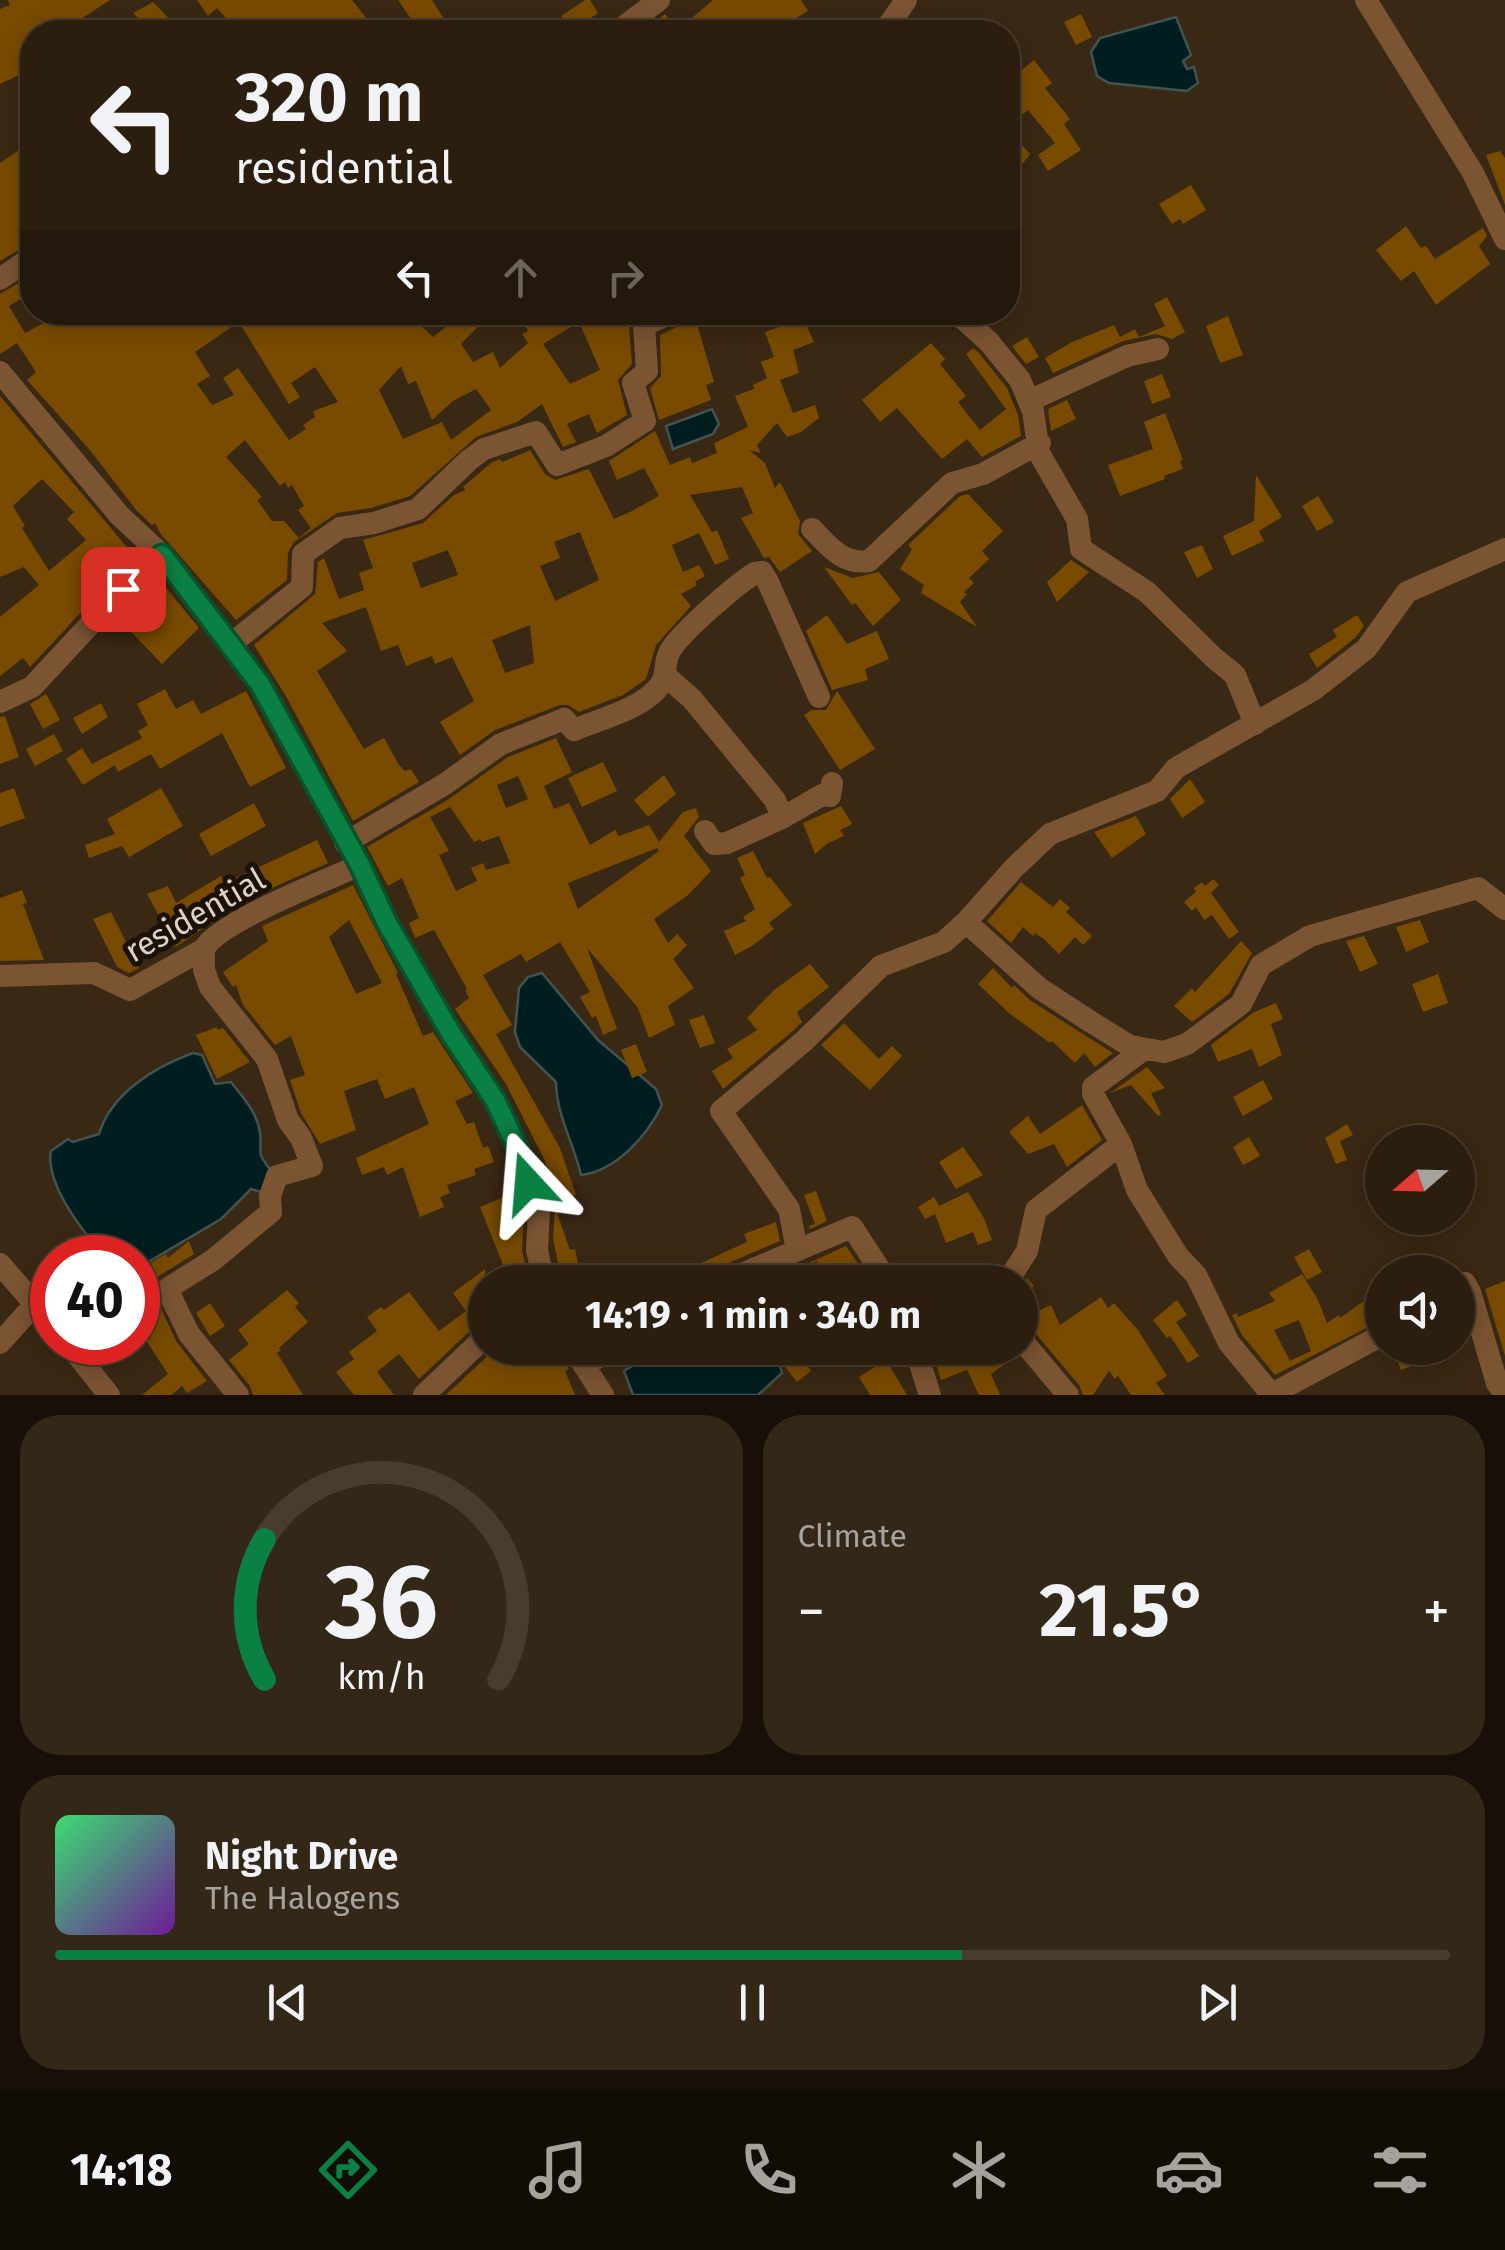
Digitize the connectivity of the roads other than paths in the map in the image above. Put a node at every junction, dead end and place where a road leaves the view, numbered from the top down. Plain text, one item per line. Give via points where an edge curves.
1 (659, 0) edge
2 (1366, 0) edge
3 (633, 20) edge
4 (1505, 239) edge
5 (644, 325) edge
6 (970, 325) edge
7 (1158, 349) dead end
8 (0, 372) edge
9 (1033, 411) junction
10 (1040, 443) junction
11 (812, 528) dead end
12 (1505, 549) edge
13 (162, 555) junction
14 (231, 644) junction
15 (666, 676) junction
16 (819, 697) dead end
17 (0, 702) edge
18 (1255, 724) junction
19 (832, 783) dead end
20 (782, 818) junction
21 (705, 832) dead end
22 (346, 842) junction
23 (360, 865) junction
24 (1505, 909) edge
25 (966, 922) junction
26 (204, 949) junction
27 (0, 976) edge
28 (1142, 1051) junction
29 (1121, 1144) junction
30 (797, 1250) junction
31 (0, 1264) edge
32 (541, 1265) edge
33 (762, 1265) edge
34 (877, 1265) edge
35 (1019, 1265) edge
36 (30, 1297) edge
37 (1475, 1308) edge
38 (30, 1310) edge
39 (0, 1343) edge
40 (1365, 1343) edge
41 (468, 1353) edge
42 (1038, 1359) edge
43 (85, 1365) edge
44 (583, 1365) edge
45 (920, 1365) edge
46 (1272, 1394) edge
47 (109, 1395) edge
48 (238, 1395) edge
49 (424, 1395) edge
50 (602, 1395) edge
51 (930, 1395) edge
52 (1068, 1395) edge
53 (1505, 1395) edge

1 - 3 street
2 - 4 street via 1473,173
5 - 14 street via 647,370 633,383 645,421 557,466 536,432 484,449 418,509 340,528 303,554 302,587
6 - 9 street via 1020,380
7 - 9 street via 1127,356 1031,400
8 - 13 street via 120,516
9 - 10 street
10 - 11 street via 952,483 869,561 841,558
10 - 18 street via 1039,453 1077,519 1081,549 1147,592 1235,675
12 - 18 street via 1407,592 1366,649
13 - 14 street
13 - 17 street via 32,687
14 - 22 street
15 - 16 street via 669,652 716,602 762,572
15 - 20 street via 776,800
15 - 22 street via 641,702 574,730 564,719 501,744
18 - 25 street via 1176,768 1157,791 1050,834
19 - 20 street via 830,796
20 - 21 street via 727,843 714,844
22 - 23 street
23 - 26 street, residential via 251,915 209,939
23 - 32 street via 519,1151 539,1211
24 - 28 street via 1478,888 1310,936 1261,966 1241,1004 1186,1044
25 - 28 street via 1039,988
25 - 30 street via 944,942 881,966 721,1111 789,1208
26 - 27 street, residential via 130,990 94,973
26 - 48 street via 210,986 267,1059 312,1166 277,1176 272,1212 167,1289 190,1334
28 - 29 street via 1093,1087
29 - 35 street via 1036,1210
29 - 46 street via 1137,1190 1196,1275 1230,1344
30 - 33 street
30 - 34 street via 852,1227
31 - 36 street
37 - 53 street
38 - 39 street
40 - 46 street
41 - 49 street
42 - 52 street
43 - 47 street
44 - 50 street
45 - 51 street

